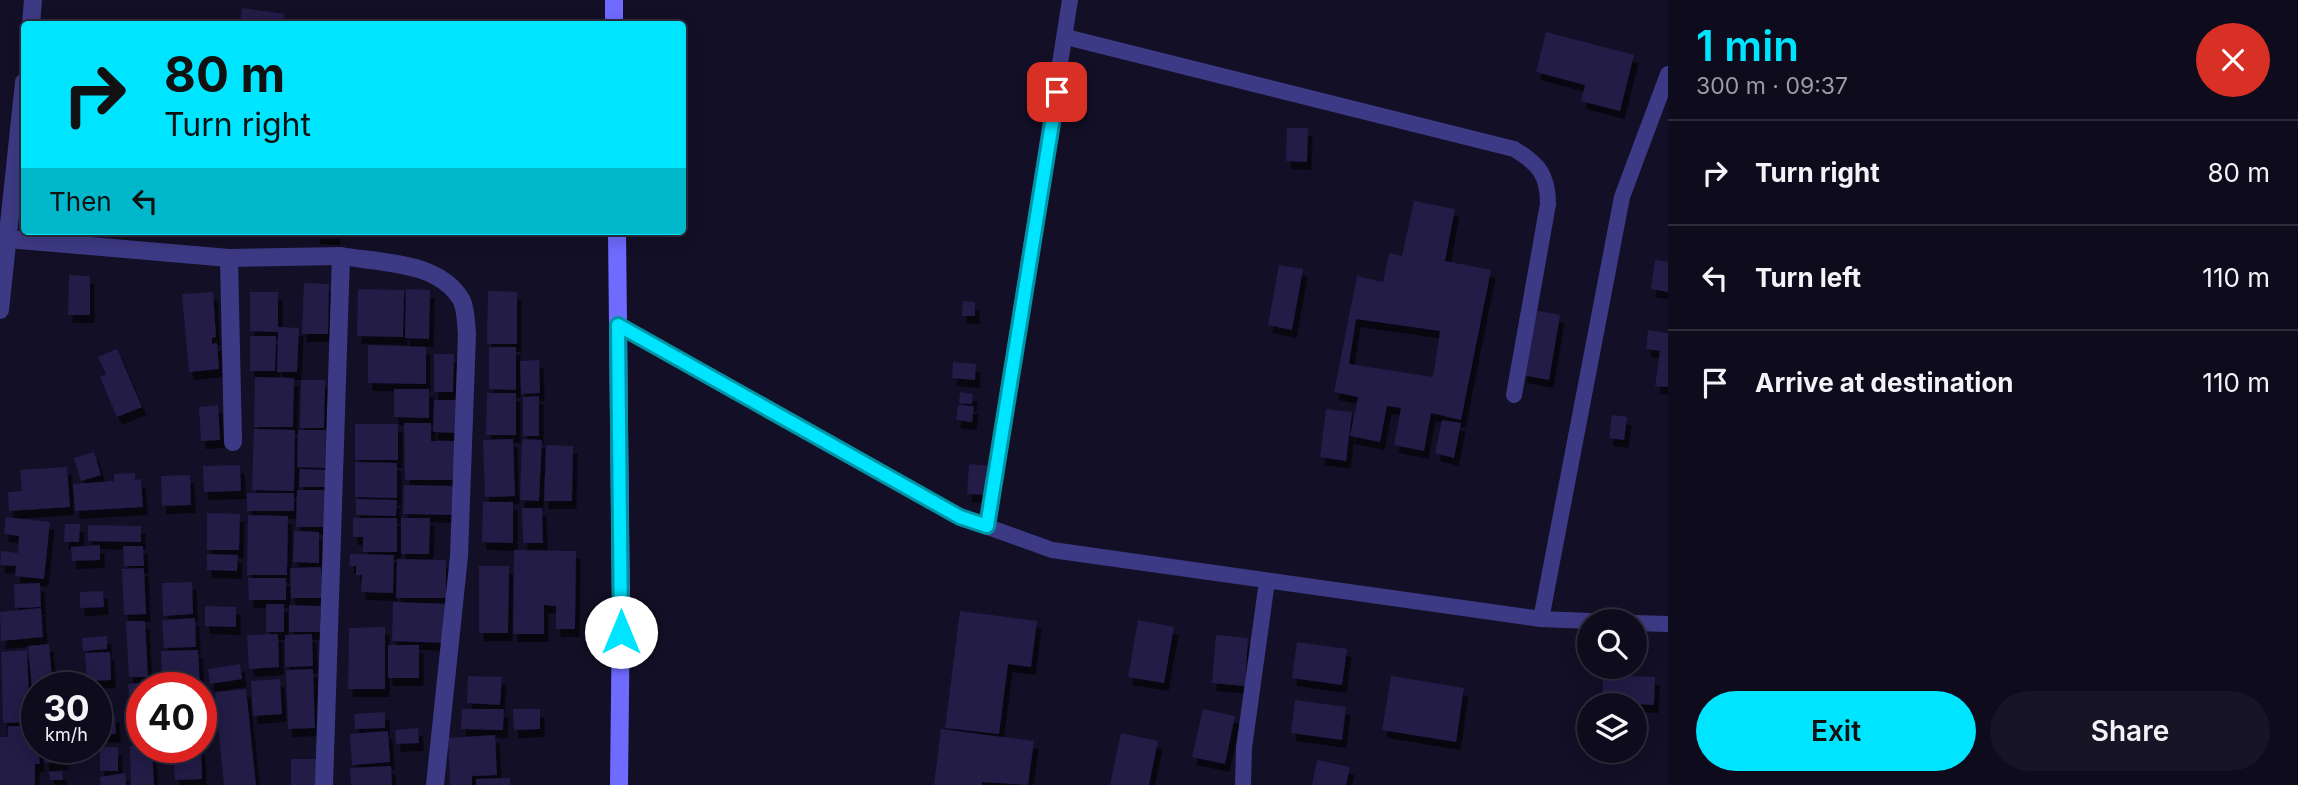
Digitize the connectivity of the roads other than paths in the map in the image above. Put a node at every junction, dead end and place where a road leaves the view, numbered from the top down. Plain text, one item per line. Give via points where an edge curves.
1 (33, 0) edge
2 (614, 0) edge
3 (1070, 0) edge
4 (31, 21) edge
5 (614, 21) edge
6 (1066, 37) junction
7 (1668, 74) edge
8 (21, 111) edge
9 (617, 235) edge
10 (8, 239) junction
11 (341, 256) junction
12 (229, 258) junction
13 (0, 310) edge
14 (618, 325) junction
15 (1514, 395) dead end
16 (233, 442) dead end
17 (987, 526) junction
18 (1267, 581) junction
19 (1541, 619) junction
20 (1577, 620) edge
21 (1647, 623) edge
22 (1668, 624) edge
23 (324, 785) edge
24 (435, 785) edge
25 (619, 785) edge
26 (1243, 785) edge

1 - 4 street
2 - 5 street
3 - 6 lane
6 - 15 lane via 1514,149 1537,163 1548,184 1548,204
6 - 17 lane
7 - 19 lane via 1622,197
8 - 10 street
9 - 14 street
10 - 12 street
10 - 13 street
11 - 12 street
11 - 23 street
11 - 24 street via 428,271 447,282 463,302 467,334 459,556
12 - 16 street
14 - 17 lane via 960,517
14 - 25 street
17 - 18 lane via 1052,550
18 - 19 lane
18 - 26 lane
19 - 20 lane
21 - 22 lane

